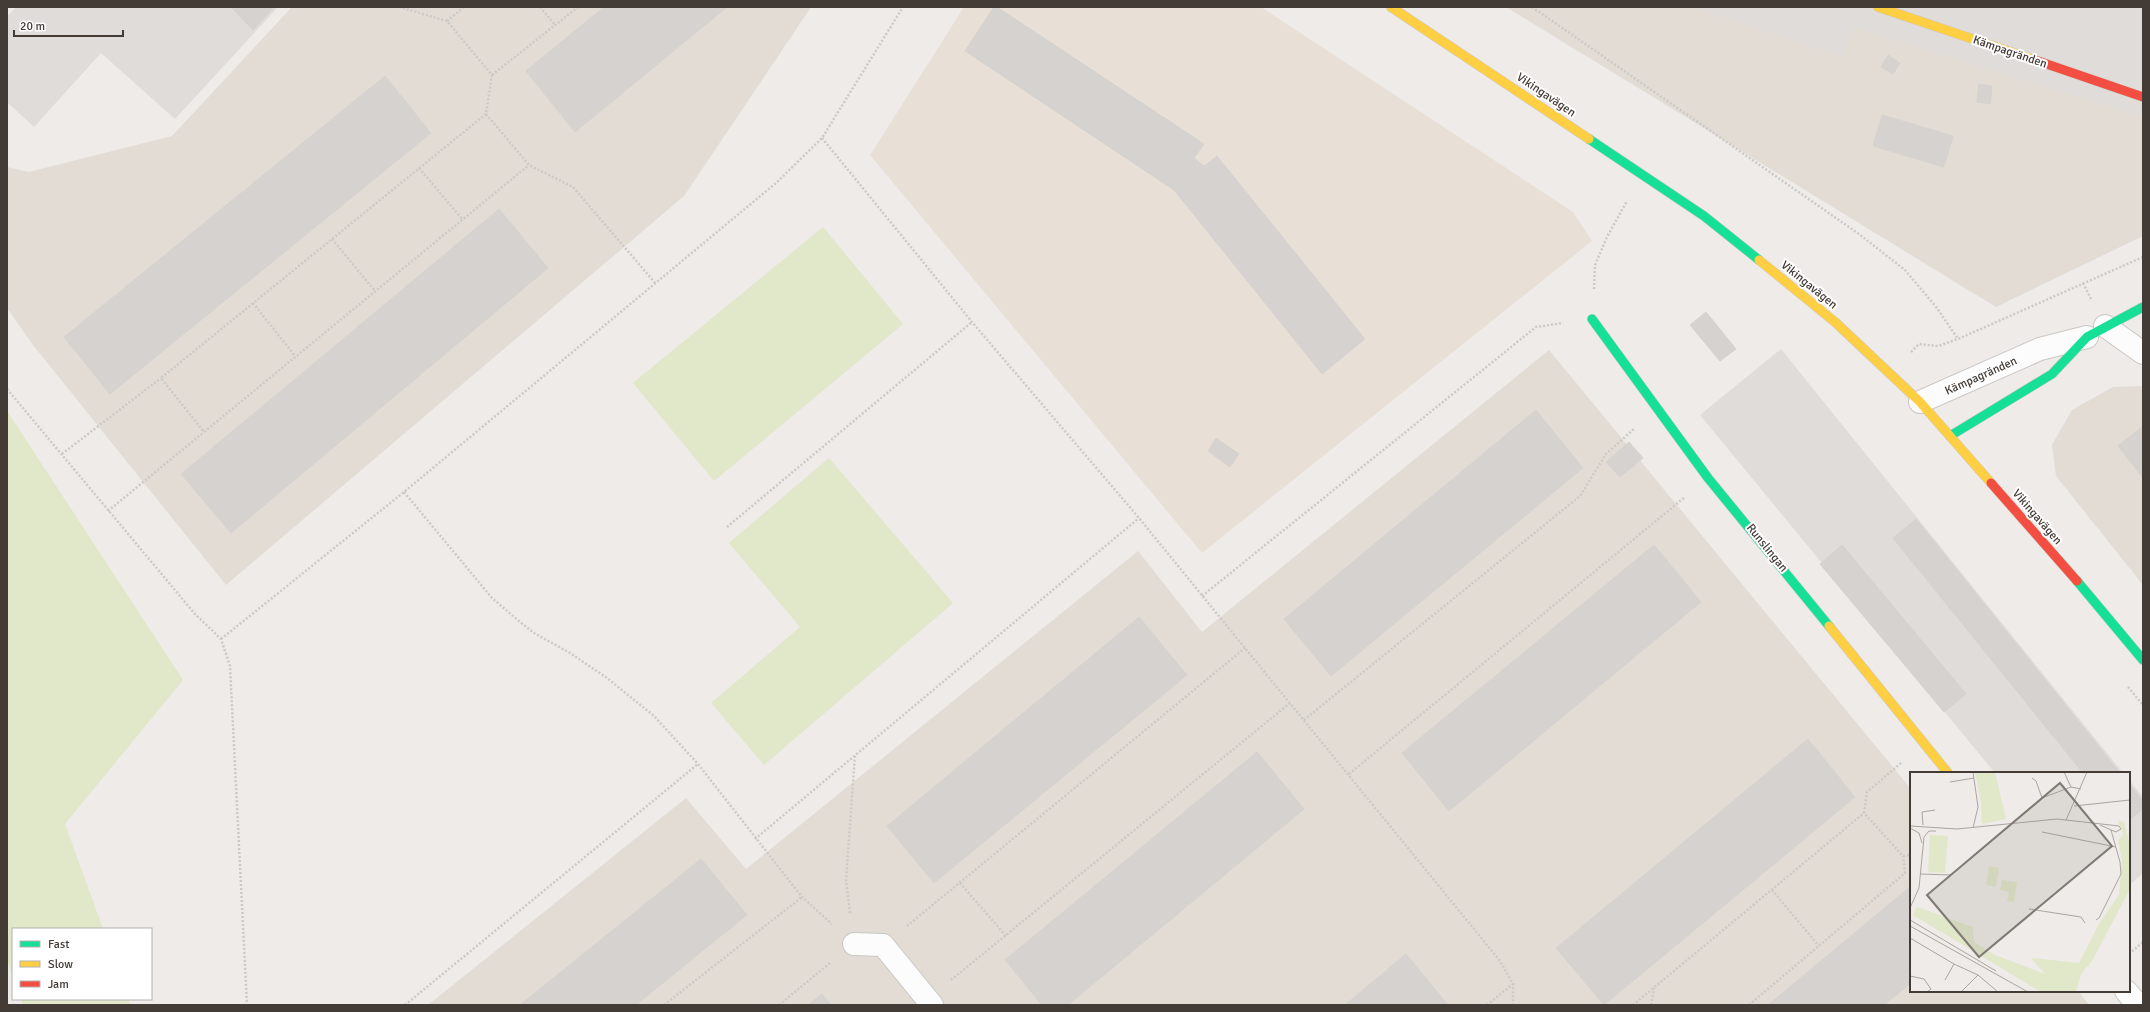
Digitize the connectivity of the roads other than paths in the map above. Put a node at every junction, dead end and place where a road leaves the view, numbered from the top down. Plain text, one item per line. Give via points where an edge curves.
1 (1391, 7) edge
2 (1878, 7) edge
3 (2143, 97) edge
4 (2143, 307) edge
5 (1592, 319) road end
6 (2096, 331) junction
7 (2143, 353) edge
8 (1920, 402) junction
9 (1950, 436) junction
10 (2143, 660) edge
11 (1947, 772) edge
12 (854, 944) road end
13 (2127, 992) edge
14 (930, 1002) edge
15 (2138, 1005) edge

1 - 8 street, Vikingavägen via 1704,216 1835,322
2 - 3 street, Kämpagränden
4 - 6 street, Kämpagränden
5 - 11 street, Runslingan via 1708,478
6 - 7 street
6 - 8 street, Kämpagränden via 2040,349
6 - 9 street, Kämpagränden via 2052,374
8 - 9 street, Vikingavägen
9 - 10 street, Vikingavägen
12 - 14 street via 884,945
13 - 15 street

